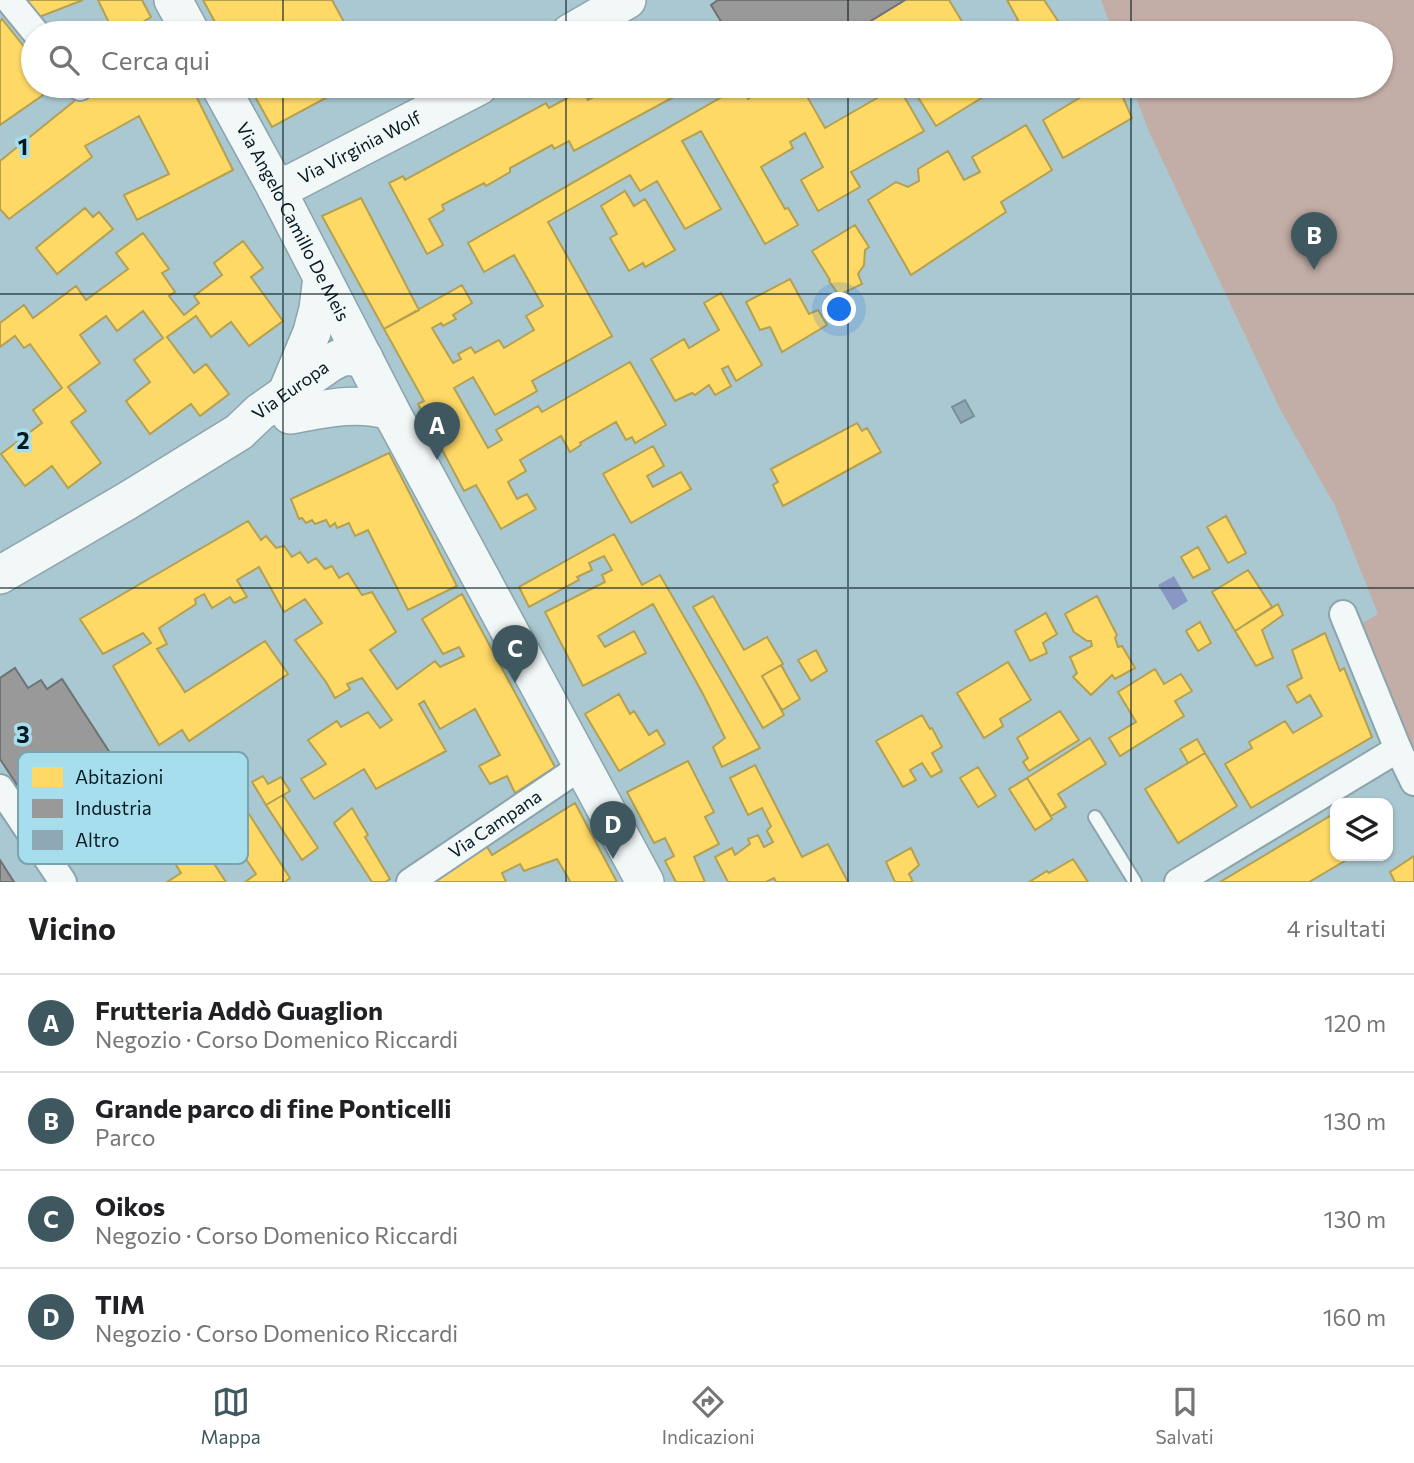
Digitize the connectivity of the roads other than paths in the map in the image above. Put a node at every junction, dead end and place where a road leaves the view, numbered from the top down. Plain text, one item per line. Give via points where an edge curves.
1 (9, 0) edge
2 (173, 0) edge
3 (627, 0) edge
4 (26, 21) edge
5 (184, 21) edge
6 (591, 21) edge
7 (227, 98) edge
8 (456, 98) edge
9 (276, 188) junction
10 (322, 277) junction
11 (364, 358) junction
12 (289, 403) junction
13 (390, 411) junction
14 (0, 575) edge
15 (1343, 614) dead end
16 (1398, 749) junction
17 (582, 765) junction
18 (1414, 782) edge
19 (0, 788) edge
20 (18, 815) edge
21 (1095, 817) dead end
22 (51, 864) edge
23 (63, 882) edge
24 (410, 882) edge
25 (645, 882) edge
26 (1135, 882) edge
27 (1178, 882) edge

1 - 4 street
2 - 5 main road
3 - 6 main road
7 - 9 main road, Via Angelo Camillo De Meis
8 - 9 main road, Via Virginia Wolf
9 - 10 main road, Via Angelo Camillo De Meis
10 - 11 main road, Via Angelo Camillo De Meis
10 - 12 main road via 312,332
11 - 12 main road, Via Europa via 345,383
11 - 13 main road, Via Angelo Camillo De Meis
12 - 13 main road
12 - 14 main road, Via Europa via 267,425 239,432
13 - 17 main road, Via Angelo Camillo De Meis
15 - 16 street
16 - 18 street
16 - 27 street
17 - 24 street, Via Campana
17 - 25 main road, Via Angelo Camillo De Meis
19 - 20 street
21 - 26 lane
22 - 23 street

